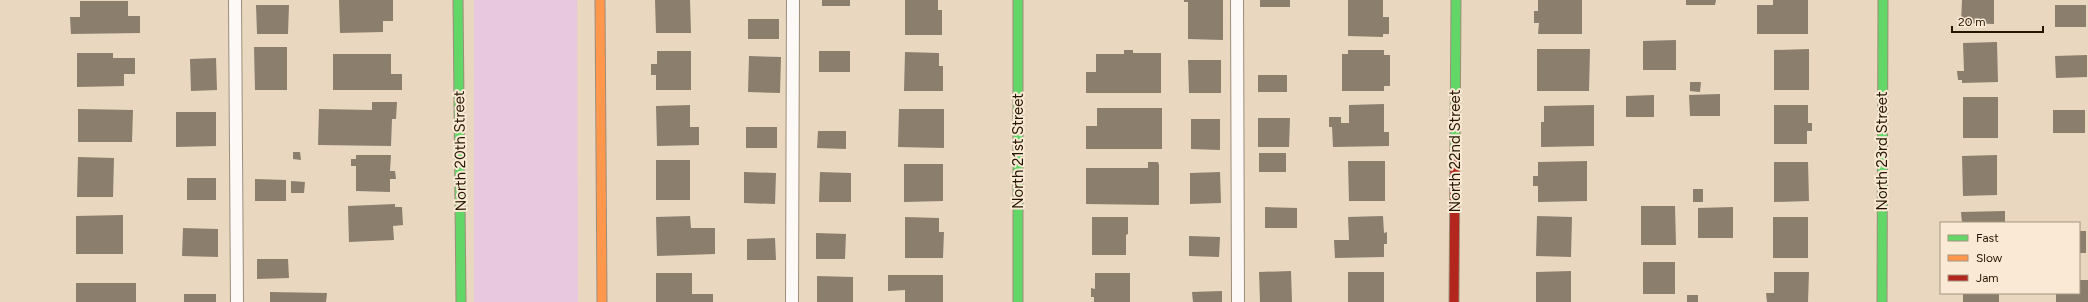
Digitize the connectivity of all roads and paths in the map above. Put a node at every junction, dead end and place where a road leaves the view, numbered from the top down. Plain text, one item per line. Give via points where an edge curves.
1 (235, 0) edge
2 (458, 0) edge
3 (600, 0) edge
4 (793, 0) edge
5 (1018, 0) edge
6 (1237, 0) edge
7 (1456, 0) edge
8 (1883, 0) edge
9 (237, 302) edge
10 (461, 302) edge
11 (602, 302) edge
12 (792, 302) edge
13 (1018, 302) edge
14 (1238, 302) edge
15 (1454, 302) edge
16 (1882, 302) edge

1 - 9 lane
2 - 10 street, North 20th Street
3 - 11 street
4 - 12 lane
5 - 13 street, North 21st Street
6 - 14 lane
7 - 15 street, North 22nd Street
8 - 16 street, North 23rd Street

